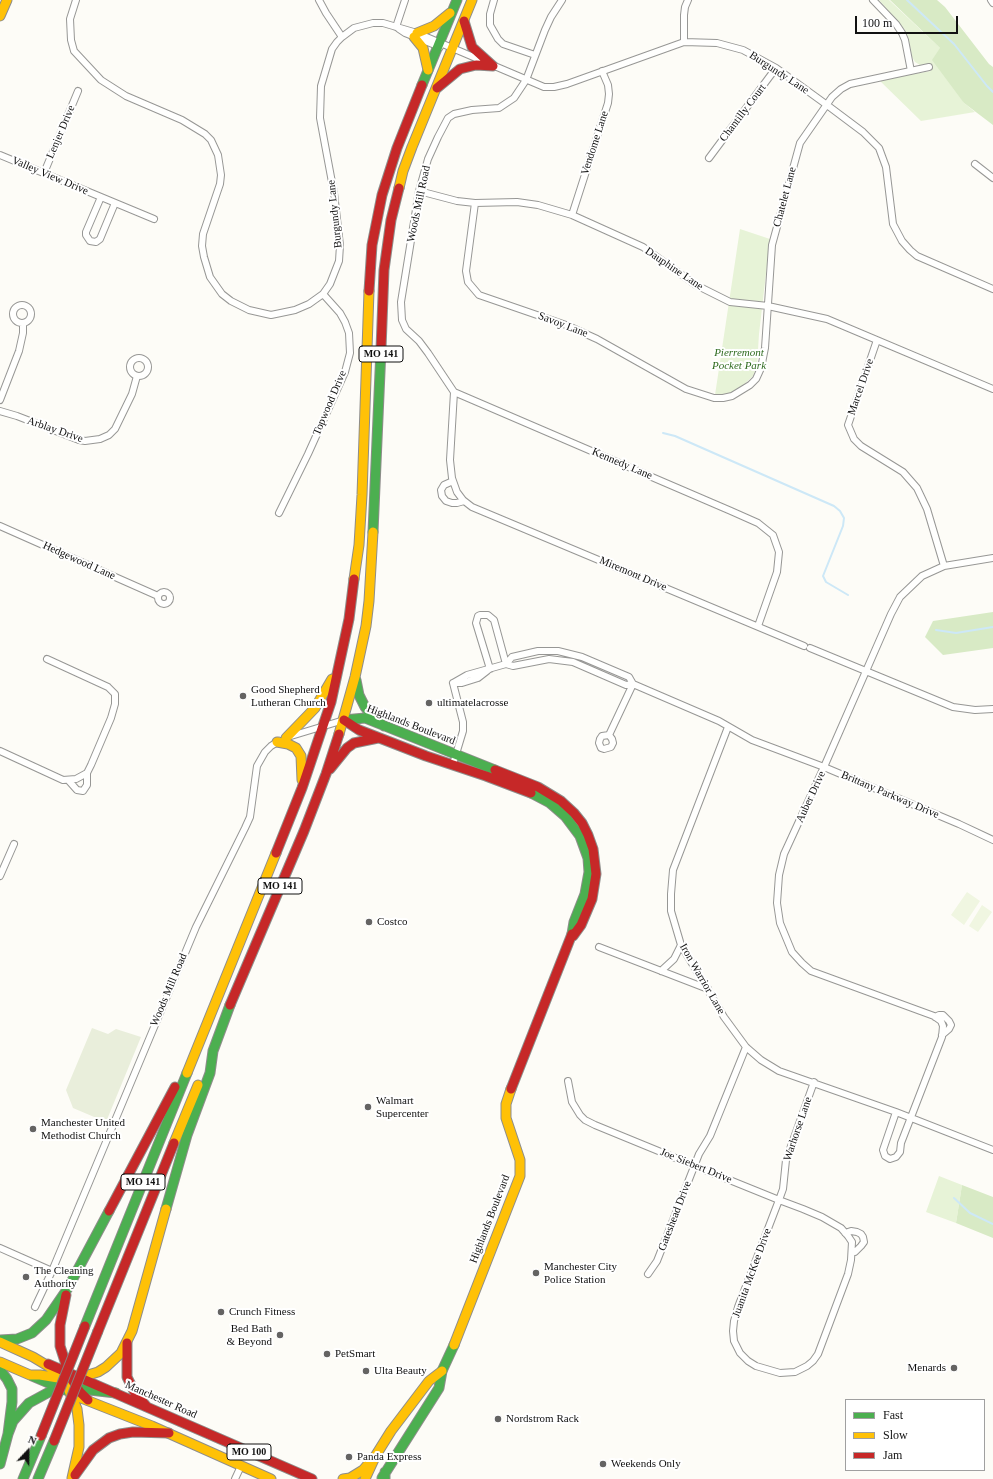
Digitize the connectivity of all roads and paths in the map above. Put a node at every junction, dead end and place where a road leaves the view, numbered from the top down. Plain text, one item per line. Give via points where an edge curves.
1 (7, 0) edge
2 (76, 0) edge
3 (319, 0) edge
4 (406, 0) edge
5 (457, 0) edge
6 (472, 0) edge
7 (494, 0) edge
8 (562, 0) edge
9 (688, 0) edge
10 (873, 0) edge
11 (991, 0) edge
12 (993, 3) edge
13 (453, 10) junction
14 (0, 16) edge
15 (464, 21) junction
16 (396, 27) junction
17 (415, 35) junction
18 (342, 36) junction
19 (684, 42) junction
20 (439, 44) junction
21 (452, 48) junction
22 (535, 55) junction
23 (493, 66) junction
24 (929, 67) dead end
25 (776, 68) junction
26 (428, 70) junction
27 (602, 71) junction
28 (911, 71) junction
29 (526, 80) junction
30 (78, 91) dead end
31 (435, 91) junction
32 (827, 105) junction
33 (0, 155) edge
34 (709, 158) dead end
35 (975, 164) dead end
36 (44, 173) junction
37 (993, 178) edge
38 (419, 191) junction
39 (101, 197) junction
40 (115, 203) junction
41 (475, 203) junction
42 (572, 214) junction
43 (154, 219) dead end
44 (993, 289) edge
45 (323, 294) junction
46 (768, 306) junction
47 (23, 324) dead end
48 (877, 340) junction
49 (137, 376) dead end
50 (993, 389) edge
51 (454, 392) junction
52 (732, 396) joint
53 (0, 400) edge
54 (0, 412) edge
55 (453, 481) junction
56 (464, 501) junction
57 (279, 512) dead end
58 (0, 526) edge
59 (993, 558) edge
60 (944, 566) junction
61 (158, 596) dead end
62 (758, 626) junction
63 (47, 659) dead end
64 (506, 664) junction
65 (340, 666) junction
66 (490, 669) junction
67 (866, 672) junction
68 (356, 677) junction
69 (634, 684) junction
70 (331, 702) junction
71 (993, 709) edge
72 (344, 720) junction
73 (324, 725) junction
74 (384, 726) junction
75 (728, 727) junction
76 (608, 735) dead end
77 (286, 738) junction
78 (378, 738) junction
79 (277, 742) junction
80 (0, 750) edge
81 (456, 755) junction
82 (453, 764) junction
83 (824, 768) junction
84 (87, 773) junction
85 (326, 774) junction
86 (69, 781) junction
87 (302, 788) junction
88 (993, 840) edge
89 (14, 844) dead end
90 (0, 876) edge
91 (571, 939) junction
92 (681, 945) junction
93 (599, 946) dead end
94 (661, 971) junction
95 (708, 989) junction
96 (201, 1038) junction
97 (746, 1047) junction
98 (213, 1051) junction
99 (568, 1081) dead end
100 (814, 1082) junction
101 (896, 1112) junction
102 (911, 1118) junction
103 (993, 1150) edge
104 (694, 1166) junction
105 (779, 1200) junction
106 (845, 1233) junction
107 (852, 1242) joint
108 (0, 1248) edge
109 (852, 1252) junction
110 (52, 1271) junction
111 (648, 1274) dead end
112 (68, 1288) junction
113 (35, 1307) dead end
114 (0, 1341) edge
115 (127, 1343) junction
116 (0, 1362) edge
117 (0, 1370) edge
118 (442, 1371) junction
119 (30, 1375) junction
120 (70, 1377) junction
121 (69, 1389) junction
122 (116, 1393) junction
123 (147, 1407) junction
124 (169, 1433) junction
125 (8, 1434) junction
126 (376, 1455) junction
127 (0, 1464) edge
128 (241, 1466) junction
129 (384, 1477) edge
130 (23, 1479) edge
131 (38, 1479) edge
132 (72, 1479) edge
133 (235, 1479) edge
134 (272, 1479) edge
135 (312, 1479) edge
136 (343, 1479) edge
137 (365, 1479) edge

1 - 14 main road
2 - 45 street, Burgundy Lane via 70,19 74,51 101,80 126,96 182,120 205,134 216,148 221,174 220,184 203,234 202,246 207,271 214,285 231,301 250,310 271,315 295,310
3 - 18 street
4 - 16 street
5 - 13 main road, MO 141
6 - 15 main road, MO 141
7 - 22 street via 490,25 498,39 503,44
8 - 22 street, Woods Mill Road via 551,17
9 - 19 street via 684,16
10 - 28 street via 902,33
11 - 12 street
13 - 17 main road via 434,26
13 - 20 main road, MO 141
15 - 21 main road, MO 141
15 - 23 main road via 472,47
16 - 17 street, Burgundy Lane
16 - 18 street, Burgundy Lane via 383,23 366,25 354,28
17 - 20 street, Burgundy Lane
17 - 26 main road via 423,48
18 - 45 street, Burgundy Lane via 332,49 322,78 319,105 340,245 335,273
19 - 25 street, Burgundy Lane via 717,43 736,47
19 - 27 street, Burgundy Lane
20 - 21 street, Burgundy Lane
20 - 26 main road, MO 141
21 - 23 street, Burgundy Lane
21 - 31 main road, MO 141
22 - 29 street, Woods Mill Road
23 - 29 street, Burgundy Lane
23 - 31 main road via 476,65 460,69
24 - 28 street, Chatelet Lane
25 - 32 street, Burgundy Lane
25 - 34 street, Chantilly Court
26 - 65 main road, MO 141 via 391,165 373,239 368,301 361,520 353,594
27 - 29 street, Burgundy Lane via 554,87 544,87
27 - 42 street, Vendome Lane via 610,94 608,104
28 - 32 street, Chatelet Lane via 850,84 836,92
29 - 38 street, Woods Mill Road via 514,98 498,108 472,110 448,118 428,159
30 - 36 street, Lenjer Drive
31 - 68 main road, MO 141 via 403,171 390,220 382,302 372,564 366,626
32 - 44 street, Burgundy Lane via 863,132 879,148 886,167 893,224 910,250 917,256
32 - 46 street, Chatelet Lane via 800,143 772,245
33 - 36 street, Valley View Drive
35 - 37 street
36 - 39 street, Valley View Drive
38 - 41 street, Dauphine Lane
38 - 51 street, Woods Mill Road via 401,302 402,320 406,329 428,352
39 - 40 street, Valley View Drive
39 - 40 street, Valley View Drive via 86,232 90,241 96,242 100,239
40 - 43 street, Valley View Drive
41 - 42 street, Dauphine Lane via 517,202
41 - 52 street, Savoy Lane via 466,271 468,282 479,295 566,325 597,339 686,389 714,398
42 - 46 street, Dauphine Lane via 643,247 696,285 730,302
45 - 57 street, Topwood Drive via 345,322 349,333 350,353 345,372
46 - 48 street, Dauphine Lane via 827,319
46 - 52 street, Chatelet Lane via 761,368 750,385
47 - 53 street via 18,351
48 - 50 street, Dauphine Lane
48 - 60 street, Marcel Drive via 848,425 854,439 903,472 917,488 927,509
49 - 54 street, Arblay Drive via 115,429 100,439 79,440
51 - 55 street via 450,460
51 - 62 street, Kennedy Lane via 758,523 773,535 779,552 777,572
55 - 56 street
55 - 56 street, Miremont Drive via 444,485 441,490 442,496 452,504
56 - 62 street, Miremont Drive via 472,507
58 - 61 street, Hedgewood Lane
59 - 60 street, Auber Drive
60 - 67 street, Auber Drive via 922,576 900,597
62 - 67 street, Miremont Drive
63 - 84 street via 108,687 115,694 111,718
64 - 66 street, Brittany Parkway Drive
64 - 66 street via 494,620 488,614 480,615 476,623
64 - 69 street, Brittany Parkway Drive via 513,666 549,659 573,662 626,685
64 - 69 street, Brittany Parkway Drive via 512,657 538,651 558,651 582,657 629,677
65 - 70 main road, MO 141
65 - 77 main road via 315,708
66 - 81 street, Brittany Parkway Drive via 478,678 453,683 463,722
67 - 71 street, Miremont Drive via 953,707
67 - 83 street, Auber Drive
68 - 72 main road, MO 141
68 - 74 main road via 364,707
69 - 75 street, Brittany Parkway Drive
69 - 76 street
70 - 72 main road
70 - 73 main road, MO 141
72 - 73 street, Woods Mill Road
72 - 74 main road, Highlands Boulevard via 365,718
72 - 78 main road, Highlands Boulevard
72 - 85 main road, MO 141
73 - 77 street, Woods Mill Road
73 - 87 main road, MO 141
74 - 81 main road, Highlands Boulevard
75 - 83 street, Brittany Parkway Drive via 752,740
75 - 92 street, Iron Warrior Lane via 673,870 671,911
77 - 79 street, Woods Mill Road
78 - 82 main road, Highlands Boulevard
78 - 85 main road via 354,743
79 - 87 main road via 296,748 301,756
79 - 110 street, Woods Mill Road via 265,752 257,766 250,817 193,934
80 - 86 street
81 - 82 street
81 - 91 main road, Highlands Boulevard via 550,793 582,823 593,849 595,885 581,925
82 - 91 main road, Highlands Boulevard via 540,797 557,808 572,824 580,836 588,858 589,872
83 - 88 street, Brittany Parkway Drive
83 - 102 street, Auber Drive via 784,854 777,903 780,923 792,952 812,971 935,1017 941,1022 942,1035
84 - 86 street
84 - 86 street via 87,785 83,791 77,790
85 - 98 main road, MO 141
87 - 96 main road, MO 141
89 - 90 street
91 - 118 main road, Highlands Boulevard via 506,1104 506,1118 520,1160 520,1176
92 - 94 street via 674,959
92 - 95 street, Iron Warrior Lane
93 - 94 street
94 - 95 street
95 - 97 street, Iron Warrior Lane
96 - 112 main road
96 - 130 main road, MO 141, bridge
97 - 100 street, Iron Warrior Lane via 779,1071
97 - 104 street, Gateshead Drive via 710,1136
98 - 115 main road via 210,1073 187,1135
98 - 131 main road, MO 141, bridge
99 - 104 street, Joe Siebert Drive via 572,1102 585,1120
100 - 101 street, Iron Warrior Lane
100 - 105 street, Warhorse Lane via 787,1156
101 - 102 street, Iron Warrior Lane
101 - 102 street via 883,1150 885,1156 890,1159 898,1155
102 - 103 street, Iron Warrior Lane
104 - 105 street, Joe Siebert Drive
104 - 111 street, Gateshead Drive via 657,1261
105 - 106 street, Joe Siebert Drive via 832,1222
105 - 109 street, Juanita McKee Drive via 734,1321 734,1341 748,1361 780,1373 795,1372 813,1361 818,1354 848,1274
106 - 107 street, Joe Siebert Drive
106 - 109 street, Joe Siebert Drive via 856,1232 864,1237 861,1246
107 - 109 street, Juanita McKee Drive
108 - 110 street
110 - 113 street, Woods Mill Road
112 - 114 main road via 46,1320 32,1333 17,1339
112 - 120 main road via 59,1333 63,1358
114 - 120 main road, Manchester Road / MO 100
115 - 120 main road via 117,1357 98,1372
115 - 123 main road via 127,1377 135,1393
116 - 119 main road, MO 100
117 - 125 main road via 12,1389
118 - 126 main road, Highlands Boulevard via 429,1381 412,1402
118 - 129 main road, Highlands Boulevard via 439,1388
119 - 120 main road
119 - 121 main road, MO 100
120 - 121 main road
120 - 122 main road, Manchester Road / MO 100
121 - 122 main road
121 - 124 main road, MO 100 via 88,1400
121 - 125 main road via 50,1392 29,1403 13,1421
121 - 132 main road via 77,1409 80,1436
122 - 123 main road, Manchester Road / MO 100
123 - 135 main road, Manchester Road / MO 100
124 - 128 main road, MO 100
124 - 132 main road via 132,1432 110,1438 94,1450
125 - 127 main road
126 - 136 main road via 363,1470
126 - 137 main road, Highlands Boulevard
128 - 133 street
128 - 134 main road, MO 100

